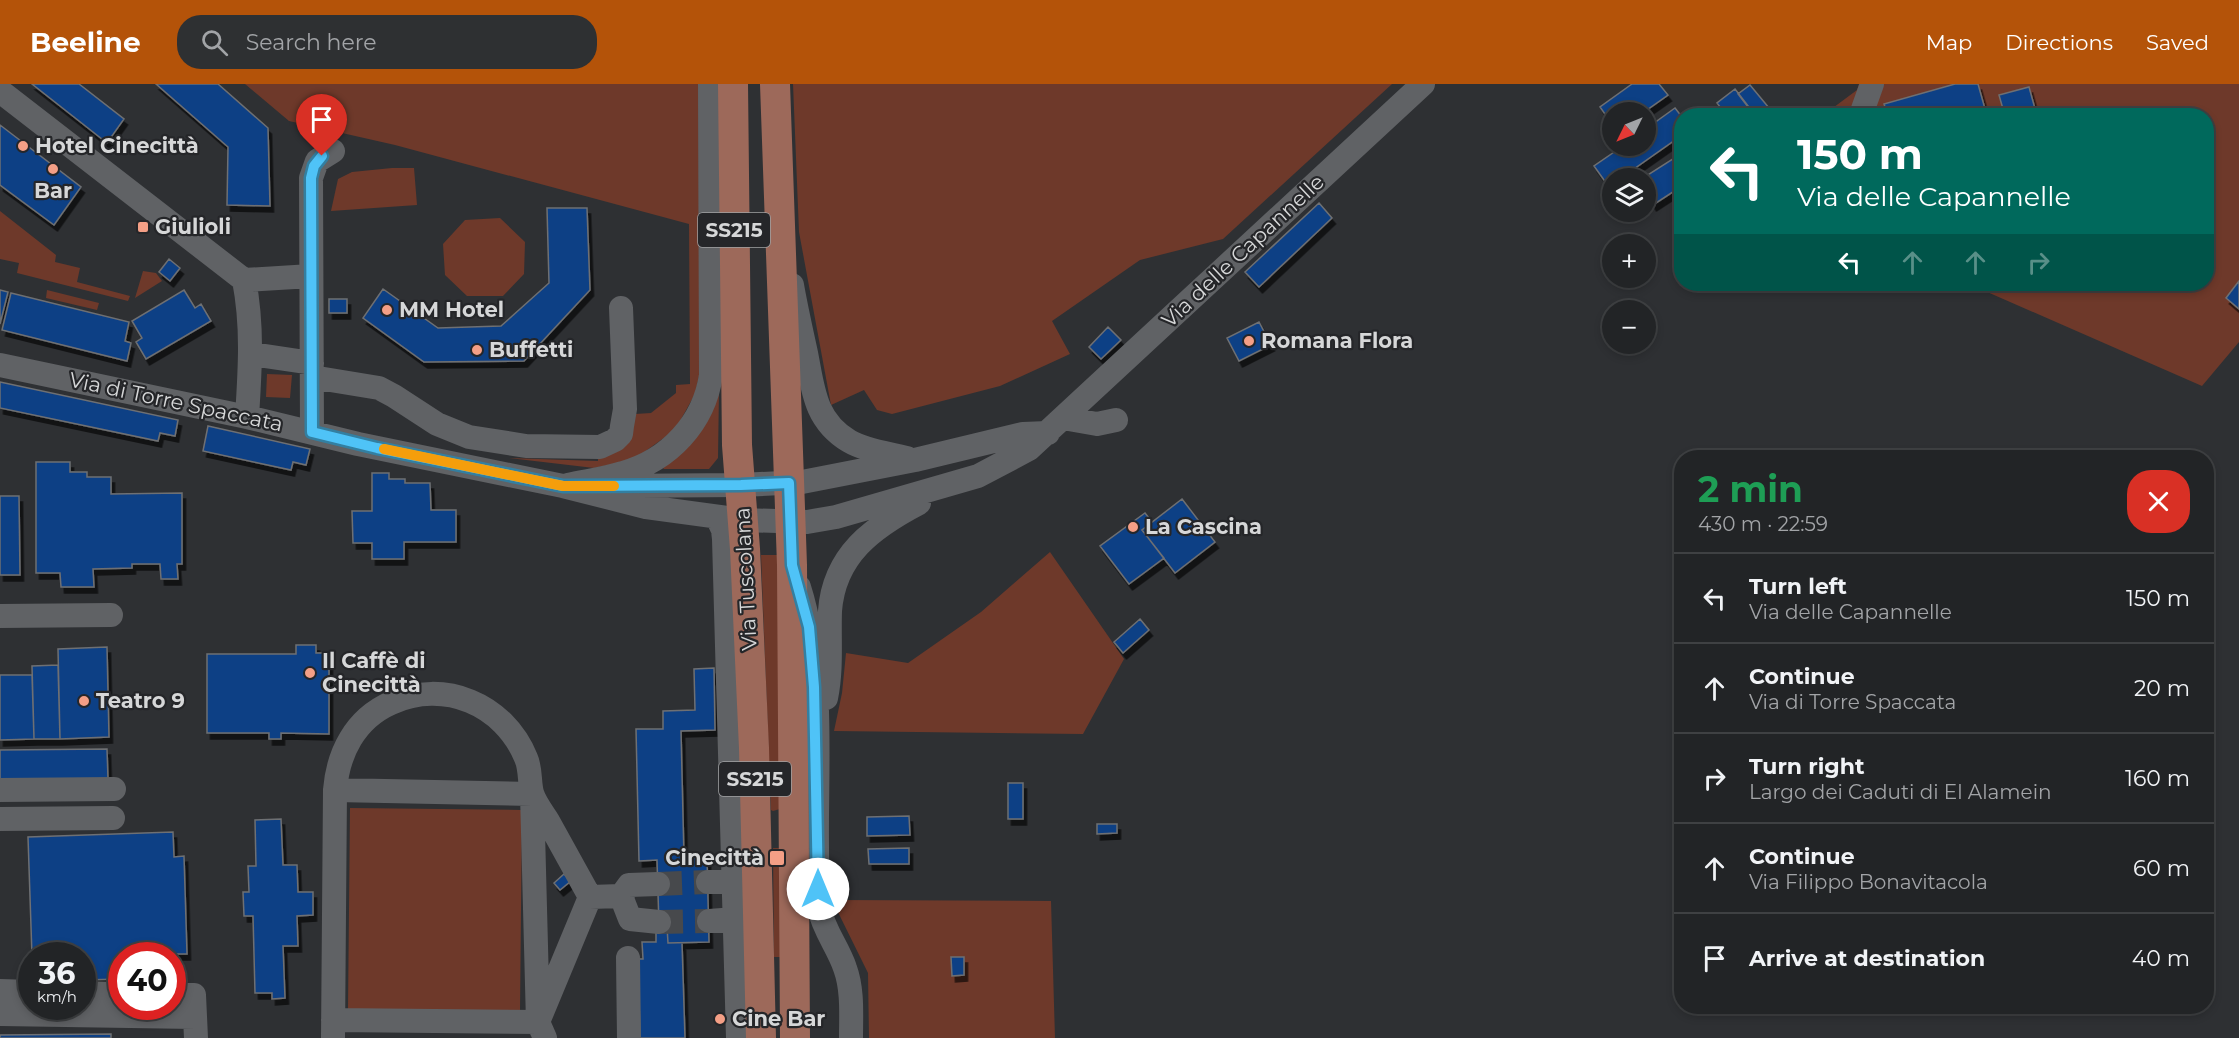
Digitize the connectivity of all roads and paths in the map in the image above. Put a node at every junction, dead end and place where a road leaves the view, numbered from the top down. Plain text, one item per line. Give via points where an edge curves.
1 (710, 84) edge
2 (733, 84) edge
3 (775, 84) edge
4 (1423, 84) edge
5 (1872, 84) edge
6 (0, 91) edge
7 (1863, 108) edge
8 (333, 152) dead end
9 (780, 228) junction
10 (311, 276) junction
11 (244, 280) junction
12 (621, 308) dead end
13 (251, 354) junction
14 (0, 365) edge
15 (312, 370) junction
16 (247, 417) junction
17 (1116, 420) dead end
18 (1056, 426) junction
19 (312, 432) junction
20 (915, 460) junction
21 (978, 476) junction
22 (789, 483) junction
23 (741, 485) junction
24 (563, 486) junction
25 (730, 519) junction
26 (790, 522) junction
27 (792, 565) junction
28 (111, 615) dead end
29 (0, 616) edge
30 (816, 729) junction
31 (114, 789) dead end
32 (0, 790) edge
33 (334, 790) junction
34 (532, 794) junction
35 (113, 818) dead end
36 (0, 819) edge
37 (708, 882) tunnel mouth
38 (735, 882) junction
39 (658, 884) tunnel mouth
40 (621, 896) junction
41 (590, 897) junction
42 (736, 919) junction
43 (709, 921) tunnel mouth
44 (659, 922) tunnel mouth
45 (628, 958) dead end
46 (0, 991) edge
47 (18, 992) edge
48 (186, 995) edge
49 (0, 1014) edge
50 (195, 1028) edge
51 (333, 1029) edge
52 (542, 1030) edge
53 (629, 1038) edge
54 (738, 1038) edge
55 (760, 1038) edge
56 (795, 1038) edge
57 (851, 1038) edge

1 - 24 street via 711,375 707,396 689,429 657,458 622,474
2 - 23 main road, Via Tuscolana / SS215 via 735,353
3 - 9 main road, Via Tuscolana / SS215
4 - 18 street, Via delle Capannelle
5 - 7 street
6 - 11 street
8 - 10 street via 317,161 312,172
9 - 20 street via 811,386 820,410 832,428 849,441
9 - 22 main road, Via Tuscolana / SS215
10 - 11 street
10 - 15 street
11 - 13 street
12 - 15 street via 625,409 621,434 600,447 526,446 469,437 437,424 378,388
13 - 15 street
13 - 16 street
14 - 16 street, Via di Torre Spaccata
15 - 19 street
16 - 19 street, Via di Torre Spaccata
17 - 18 street
18 - 20 street
18 - 21 street, Via delle Capannelle via 1029,449
19 - 24 street, Via di Torre Spaccata
20 - 22 street
21 - 26 street, Via delle Capannelle via 836,517
21 - 30 street via 895,516 862,541 845,561 832,598 828,682
22 - 23 street
22 - 26 main road, Via Tuscolana / SS215
23 - 24 street, Via di Torre Spaccata
23 - 25 main road, Via Tuscolana / SS215
24 - 25 street, Via di Torre Spaccata via 646,507
25 - 26 street, Via delle Capannelle
25 - 38 street, Via Tuscolana via 724,549
25 - 55 main road, Via Tuscolana / SS215 via 754,748
26 - 27 main road, Via Tuscolana / SS215
27 - 30 street, Via Tuscolana via 809,627
27 - 56 main road, Via Tuscolana / SS215
28 - 29 street
30 - 57 street, Via Tuscolana via 819,908 824,928 845,967
31 - 32 street
33 - 34 street
33 - 34 street via 341,756 358,727 401,698 435,693 469,699 498,717 520,744 527,760
33 - 51 street
34 - 41 street
34 - 52 street
35 - 36 street
37 - 38 street
38 - 42 street, Via Tuscolana
39 - 40 street via 629,885
40 - 41 street
40 - 44 street via 630,919
41 - 52 street
42 - 43 street
42 - 54 street, Via Tuscolana
45 - 53 street
46 - 47 street
48 - 50 street via 194,995
49 - 50 street
51 - 52 street via 435,1025

